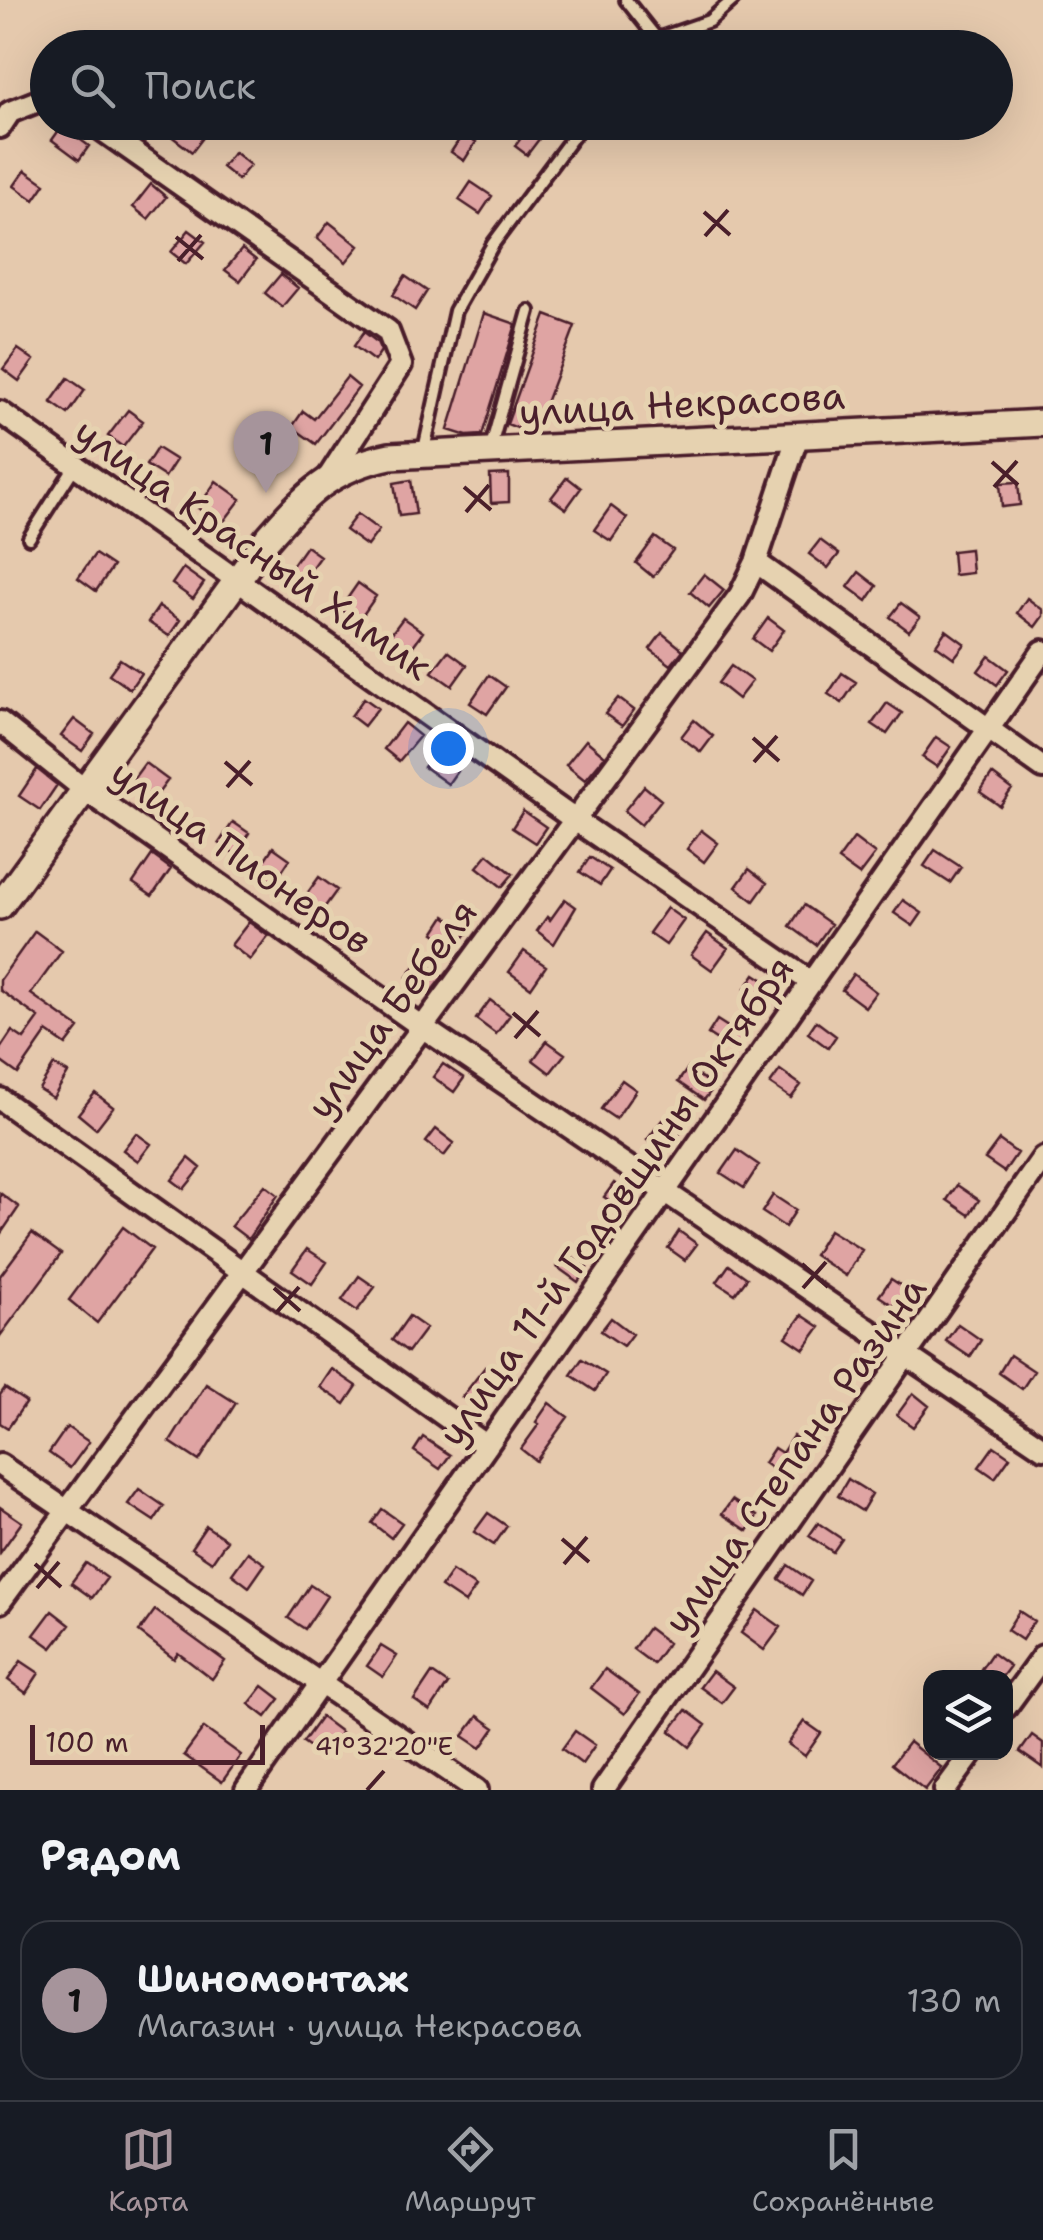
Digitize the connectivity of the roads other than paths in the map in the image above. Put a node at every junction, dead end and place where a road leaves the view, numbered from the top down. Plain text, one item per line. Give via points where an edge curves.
1 (626, 0) edge
2 (733, 0) edge
3 (645, 30) edge
4 (687, 30) edge
5 (30, 104) edge
6 (0, 126) edge
7 (116, 140) edge
8 (571, 140) edge
9 (528, 311) dead end
10 (0, 412) edge
11 (1043, 423) edge
12 (798, 435) junction
13 (490, 451) junction
14 (423, 454) junction
15 (75, 466) junction
16 (328, 478) junction
17 (29, 538) dead end
18 (756, 562) junction
19 (237, 581) junction
20 (1043, 652) edge
21 (0, 722) edge
22 (988, 729) junction
23 (1043, 768) edge
24 (84, 790) junction
25 (575, 820) junction
26 (0, 906) edge
27 (812, 982) junction
28 (422, 1028) junction
29 (0, 1099) edge
30 (1043, 1158) edge
31 (664, 1192) junction
32 (242, 1272) junction
33 (908, 1356) junction
34 (487, 1446) junction
35 (1043, 1448) edge
36 (0, 1465) edge
37 (67, 1509) junction
38 (0, 1602) edge
39 (1043, 1656) edge
40 (320, 1684) junction
41 (1013, 1698) edge
42 (966, 1760) edge
43 (246, 1790) edge
44 (477, 1790) edge
45 (603, 1790) edge
46 (945, 1790) edge

1 - 3 lane
2 - 4 lane via 710,21
5 - 6 street via 10,112
7 - 16 street, улица Некрасова via 388,332 401,365
8 - 14 lane via 494,244 455,311
9 - 13 lane
10 - 15 street, улица Красный Химик
11 - 12 street, улица Некрасова
12 - 13 street, улица Некрасова
12 - 18 street, улица Бебеля
13 - 14 street, улица Некрасова
14 - 16 street, улица Некрасова via 360,462
15 - 17 lane
15 - 19 street, улица Красный Химик
16 - 19 street, улица Некрасова via 299,502
18 - 22 street
18 - 25 street, улица Бебеля via 740,595
19 - 24 street, улица Некрасова
19 - 25 street, улица Красный Химик
20 - 22 street, улица 11-й Годовщины Октября
21 - 24 street, улица Пионеров
22 - 23 street
22 - 27 street, улица 11-й Годовщины Октября
24 - 26 street, улица Некрасова
24 - 28 street, улица Пионеров
25 - 27 street, улица Красный Химик
25 - 28 street, улица Бебеля
27 - 31 street, улица 11-й Годовщины Октября
28 - 31 street, улица Пионеров
28 - 32 street, улица Бебеля
29 - 32 street
30 - 33 street, улица Степана Разина
31 - 33 street, улица Пионеров
31 - 34 street, улица 11-й Годовщины Октября
32 - 34 street
32 - 37 street, улица Бебеля
33 - 35 street, улица Пионеров
33 - 45 street, улица Степана Разина
34 - 40 street, улица 11-й Годовщины Октября
36 - 37 street
37 - 38 street, улица Бебеля
37 - 40 street
39 - 41 street
40 - 43 street, улица 11-й Годовщины Октября
40 - 44 street
42 - 46 street

